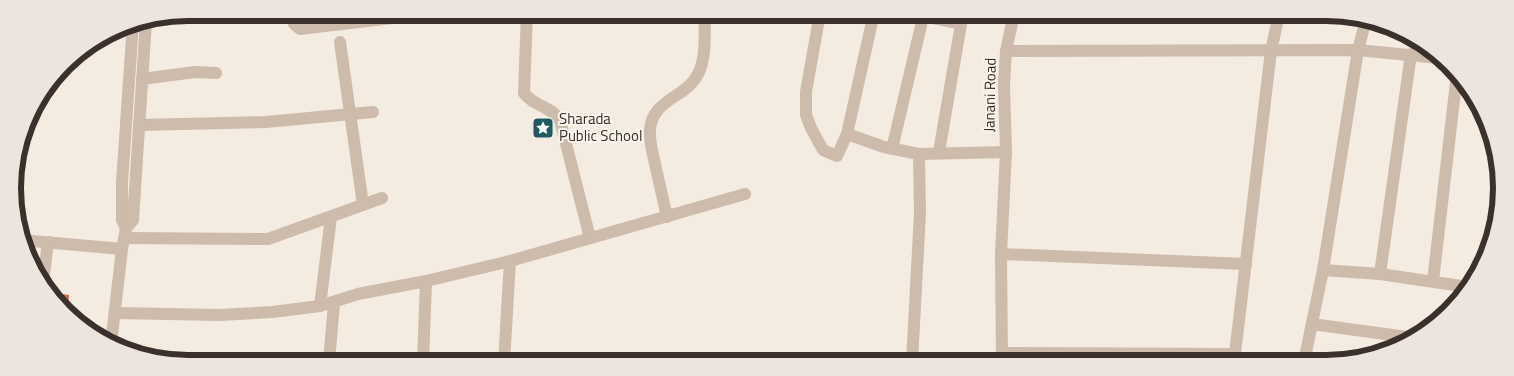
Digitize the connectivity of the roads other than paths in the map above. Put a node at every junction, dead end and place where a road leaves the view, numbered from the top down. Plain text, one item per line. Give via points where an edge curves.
1 (819, 21) edge
2 (872, 21) edge
3 (923, 21) edge
4 (962, 21) edge
5 (1012, 21) edge
6 (1277, 21) edge
7 (294, 22) edge
8 (360, 22) edge
9 (526, 22) edge
10 (704, 22) edge
11 (1365, 26) edge
12 (146, 27) edge
13 (133, 31) edge
14 (340, 42) dead end
15 (1358, 50) junction
16 (1006, 51) junction
17 (1271, 51) junction
18 (1411, 54) junction
19 (1429, 57) edge
20 (216, 73) dead end
21 (142, 78) junction
22 (1455, 83) edge
23 (373, 112) dead end
24 (350, 114) junction
25 (139, 125) junction
26 (847, 134) junction
27 (892, 149) junction
28 (939, 152) junction
29 (1006, 152) junction
30 (918, 154) junction
31 (745, 194) dead end
32 (382, 198) dead end
33 (363, 205) junction
34 (331, 217) junction
35 (667, 217) junction
36 (590, 238) junction
37 (124, 239) junction
38 (30, 241) edge
39 (48, 242) junction
40 (1001, 254) junction
41 (510, 261) junction
42 (1246, 264) junction
43 (1323, 270) junction
44 (44, 272) edge
45 (1380, 274) junction
46 (426, 281) junction
47 (1433, 281) junction
48 (1461, 286) edge
49 (334, 303) junction
50 (320, 306) junction
51 (115, 313) junction
52 (1312, 324) junction
53 (113, 336) edge
54 (1402, 336) edge
55 (330, 355) edge
56 (423, 355) edge
57 (504, 355) edge
58 (912, 355) edge
59 (1002, 355) edge
60 (1234, 355) edge
61 (1305, 355) edge

1 - 26 street via 806,92 806,115 824,150 837,156
2 - 26 street
3 - 27 street
4 - 28 street
5 - 16 street
6 - 17 street
7 - 8 street via 300,29
9 - 36 street via 524,93 560,120
10 - 35 street via 698,74 689,87 662,104 650,129
11 - 15 street
12 - 21 street
13 - 37 street via 122,182
14 - 24 street
15 - 17 street, Janani Road
15 - 18 street, Janani Road
15 - 43 street
16 - 17 street, Janani Road
16 - 29 street, Janani Road
17 - 42 street
18 - 19 street, Janani Road
18 - 45 street
20 - 21 street
21 - 25 street
22 - 47 street
23 - 24 street
24 - 25 street via 266,122
24 - 33 street
25 - 37 street via 133,220
26 - 27 street
27 - 30 street
28 - 29 street
28 - 30 street
29 - 40 street, Janani Road
30 - 58 street via 920,213
31 - 35 street
32 - 33 street
33 - 34 street
34 - 37 street via 268,240
34 - 50 street
35 - 36 street
36 - 41 street
37 - 39 street
37 - 51 street
38 - 39 street
39 - 44 street
40 - 42 street
40 - 59 street, Janani Road
41 - 46 street
41 - 57 street
42 - 60 street
43 - 45 street
43 - 52 street
45 - 47 street
46 - 49 street via 358,294
46 - 56 street
47 - 48 street
49 - 50 street
49 - 55 street
50 - 51 street via 220,315
51 - 53 street
52 - 54 street
52 - 61 street

